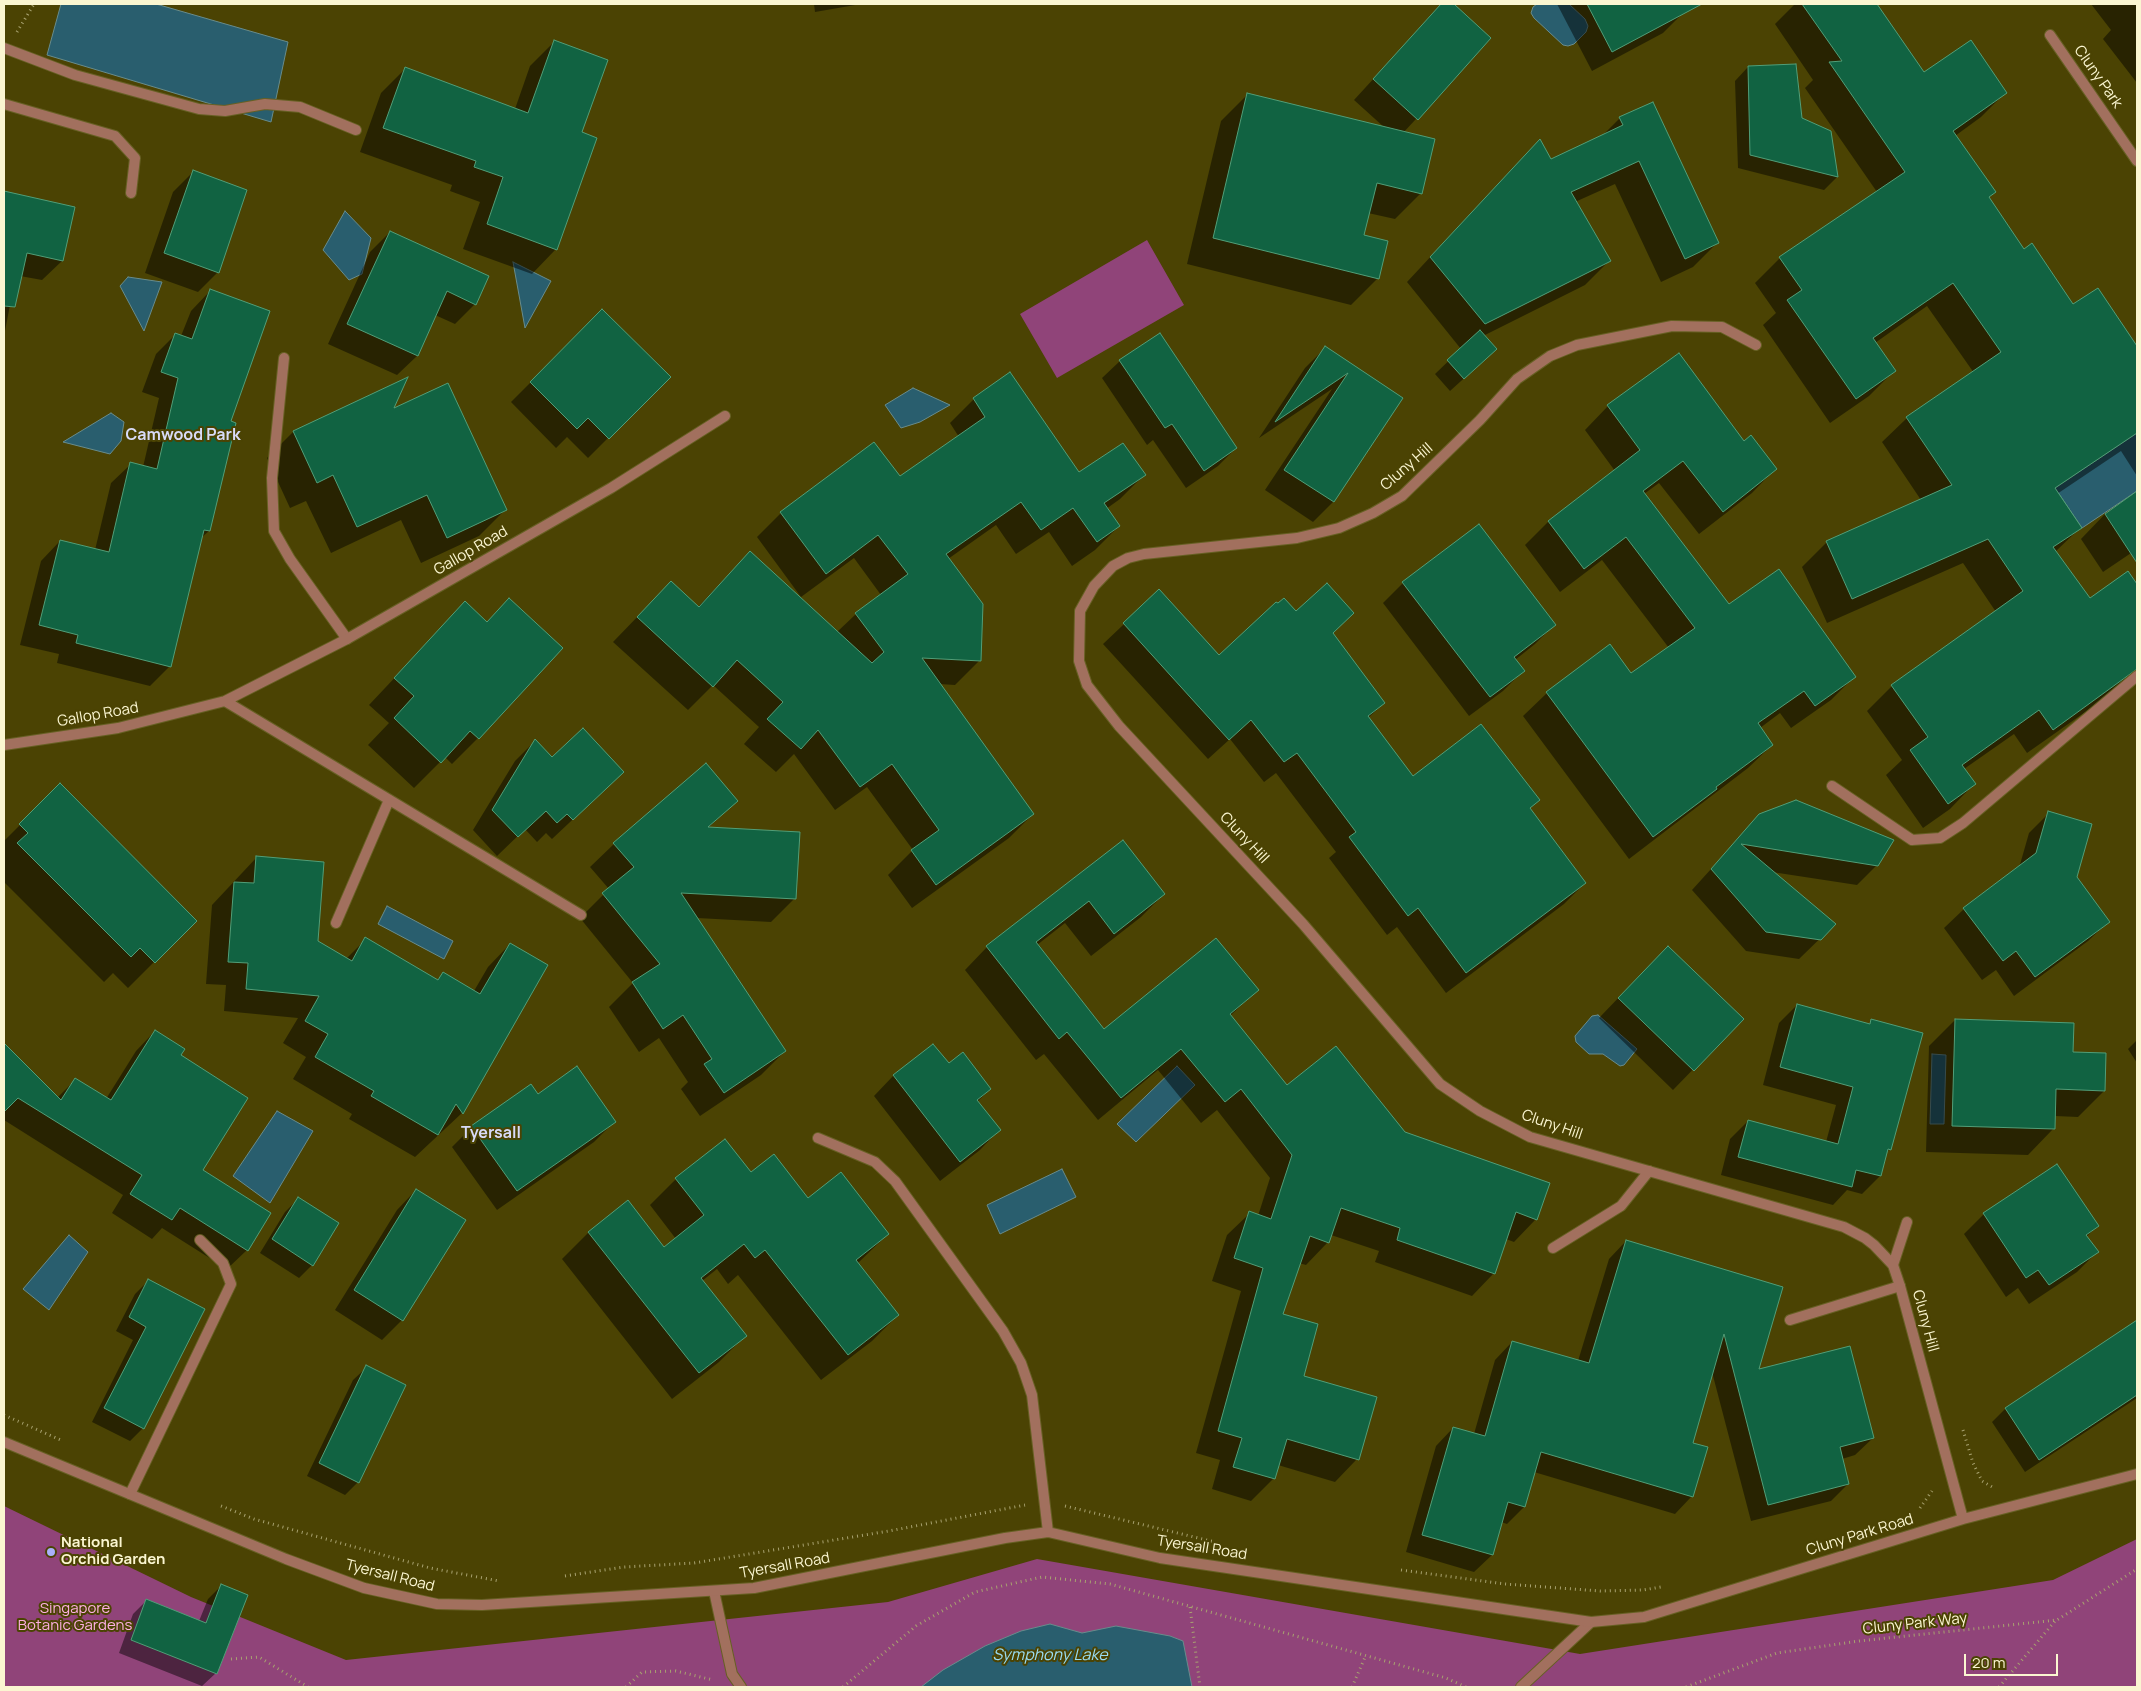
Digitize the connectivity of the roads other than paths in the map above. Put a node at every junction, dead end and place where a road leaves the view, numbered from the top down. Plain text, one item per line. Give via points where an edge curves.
1 (2050, 35) dead end
2 (4, 48) edge
3 (4, 104) edge
4 (356, 130) dead end
5 (2137, 161) edge
6 (130, 193) dead end
7 (1756, 345) dead end
8 (284, 358) dead end
9 (725, 416) dead end
10 (347, 639) junction
11 (2137, 676) edge
12 (225, 701) junction
13 (4, 745) edge
14 (1832, 786) dead end
15 (389, 800) junction
16 (581, 915) dead end
17 (336, 923) dead end
18 (818, 1138) dead end
19 (1649, 1171) junction
20 (1907, 1222) dead end
21 (200, 1240) dead end
22 (1552, 1248) dead end
23 (1893, 1265) junction
24 (1900, 1286) junction
25 (1790, 1320) dead end
26 (4, 1442) edge
27 (2137, 1474) edge
28 (130, 1494) junction
29 (1963, 1519) junction
30 (1048, 1532) junction
31 (714, 1591) junction
32 (1591, 1622) junction
33 (740, 1687) edge
34 (1520, 1687) edge

1 - 5 street, Cluny Park
2 - 4 street via 75,75 199,109 225,111 266,104 300,107
3 - 6 street via 115,136 136,158
7 - 19 street, Cluny Hill via 1722,328 1672,326 1577,344 1550,356 1517,379 1402,496 1373,513 1339,528 1298,538 1128,558 1113,566 1094,586 1080,611 1079,662 1087,685 1118,726 1303,924 1440,1084 1480,1111 1530,1137
8 - 10 street via 272,478 274,531
9 - 10 street, Gallop Road via 610,488
10 - 12 street, Gallop Road
11 - 14 street via 1964,823 1940,838 1912,840
12 - 13 street, Gallop Road via 118,728
12 - 15 street
15 - 16 street
15 - 17 street
18 - 30 street via 874,1162 895,1182 1003,1330 1021,1363 1032,1395
19 - 22 street via 1621,1206
19 - 23 street, Cluny Hill via 1844,1227 1865,1238
20 - 23 street
21 - 28 street via 223,1262 231,1284
23 - 24 street, Cluny Hill
24 - 25 street
24 - 29 street, Cluny Hill
26 - 28 street, Tyersall Road
27 - 29 street, Cluny Park Road
28 - 31 street, Tyersall Road via 364,1588 438,1604 482,1605
29 - 32 street, Cluny Park Road via 1644,1617
30 - 31 street, Tyersall Road via 754,1588
30 - 32 street, Tyersall Road via 1160,1558
31 - 33 street via 732,1674
32 - 34 street

